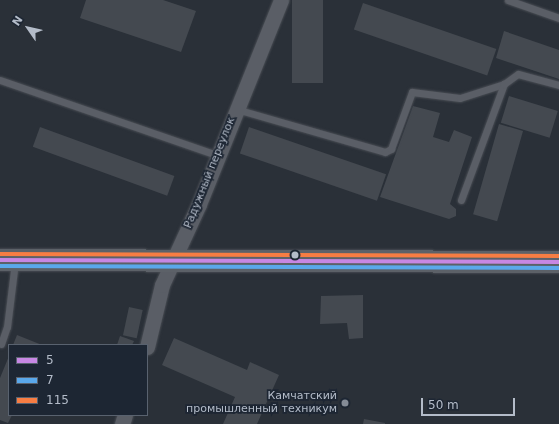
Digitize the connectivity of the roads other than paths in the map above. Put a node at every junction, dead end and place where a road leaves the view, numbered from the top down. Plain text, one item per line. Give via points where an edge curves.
1 (281, 0) edge
2 (508, 0) edge
3 (559, 18) edge
4 (0, 80) edge
5 (504, 84) junction
6 (559, 85) edge
7 (236, 109) junction
8 (219, 156) junction
9 (461, 200) dead end
10 (8, 260) edge
11 (173, 261) junction
12 (559, 262) edge
13 (1, 344) edge
14 (148, 344) edge

1 - 7 street, Радужный переулок
2 - 3 lane
4 - 8 lane
5 - 6 lane via 518,74
5 - 7 lane via 460,98 412,92 391,148 385,152
5 - 9 lane
7 - 8 street, Радужный переулок
8 - 11 street, Радужный переулок
10 - 11 main road
10 - 13 lane via 8,327
11 - 12 main road
11 - 14 street, Радужный переулок via 162,285

